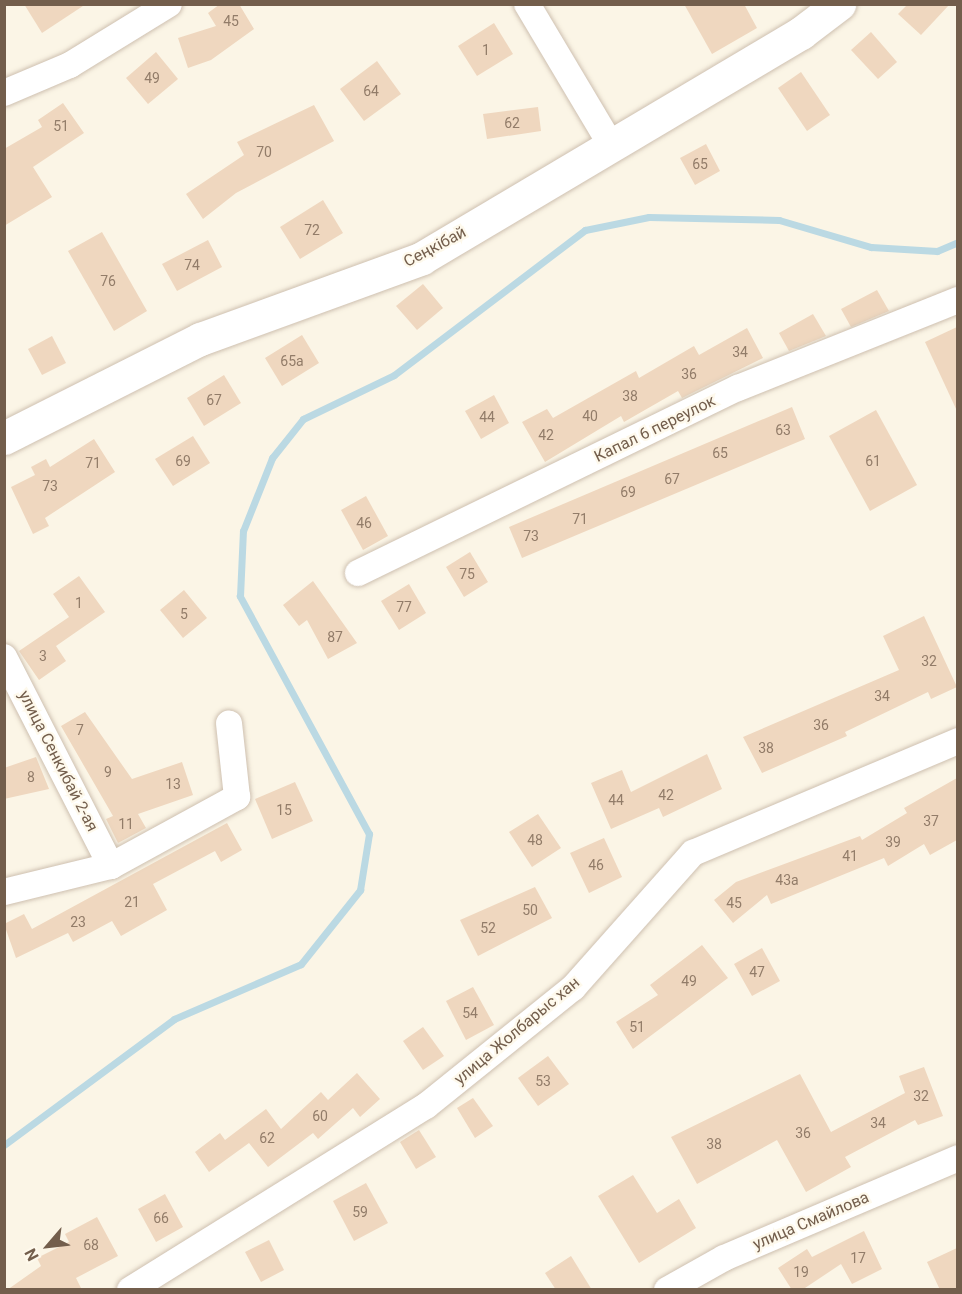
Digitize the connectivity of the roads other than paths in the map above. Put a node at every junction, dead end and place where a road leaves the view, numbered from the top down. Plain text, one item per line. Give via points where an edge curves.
1 (169, 4) edge
2 (527, 4) edge
3 (839, 4) edge
4 (4, 93) edge
5 (611, 145) junction
6 (957, 300) edge
7 (4, 438) edge
8 (358, 573) dead end
9 (4, 657) edge
10 (229, 723) dead end
11 (957, 741) edge
12 (111, 866) junction
13 (4, 892) edge
14 (957, 1158) edge
15 (130, 1290) edge
16 (667, 1290) edge

1 - 4 street via 70,65
2 - 5 street
3 - 5 street, Сеңкібай via 801,33
5 - 7 street, Сеңкібай via 422,258 200,339
6 - 8 street, Капал 6 переулок via 738,388
9 - 12 street, улица Сенкибай 2-ая
10 - 12 street via 237,797
11 - 15 street, улица Жолбарыс хан via 693,853 573,988 426,1106
12 - 13 street
14 - 16 street, улица Смайлова via 724,1258

